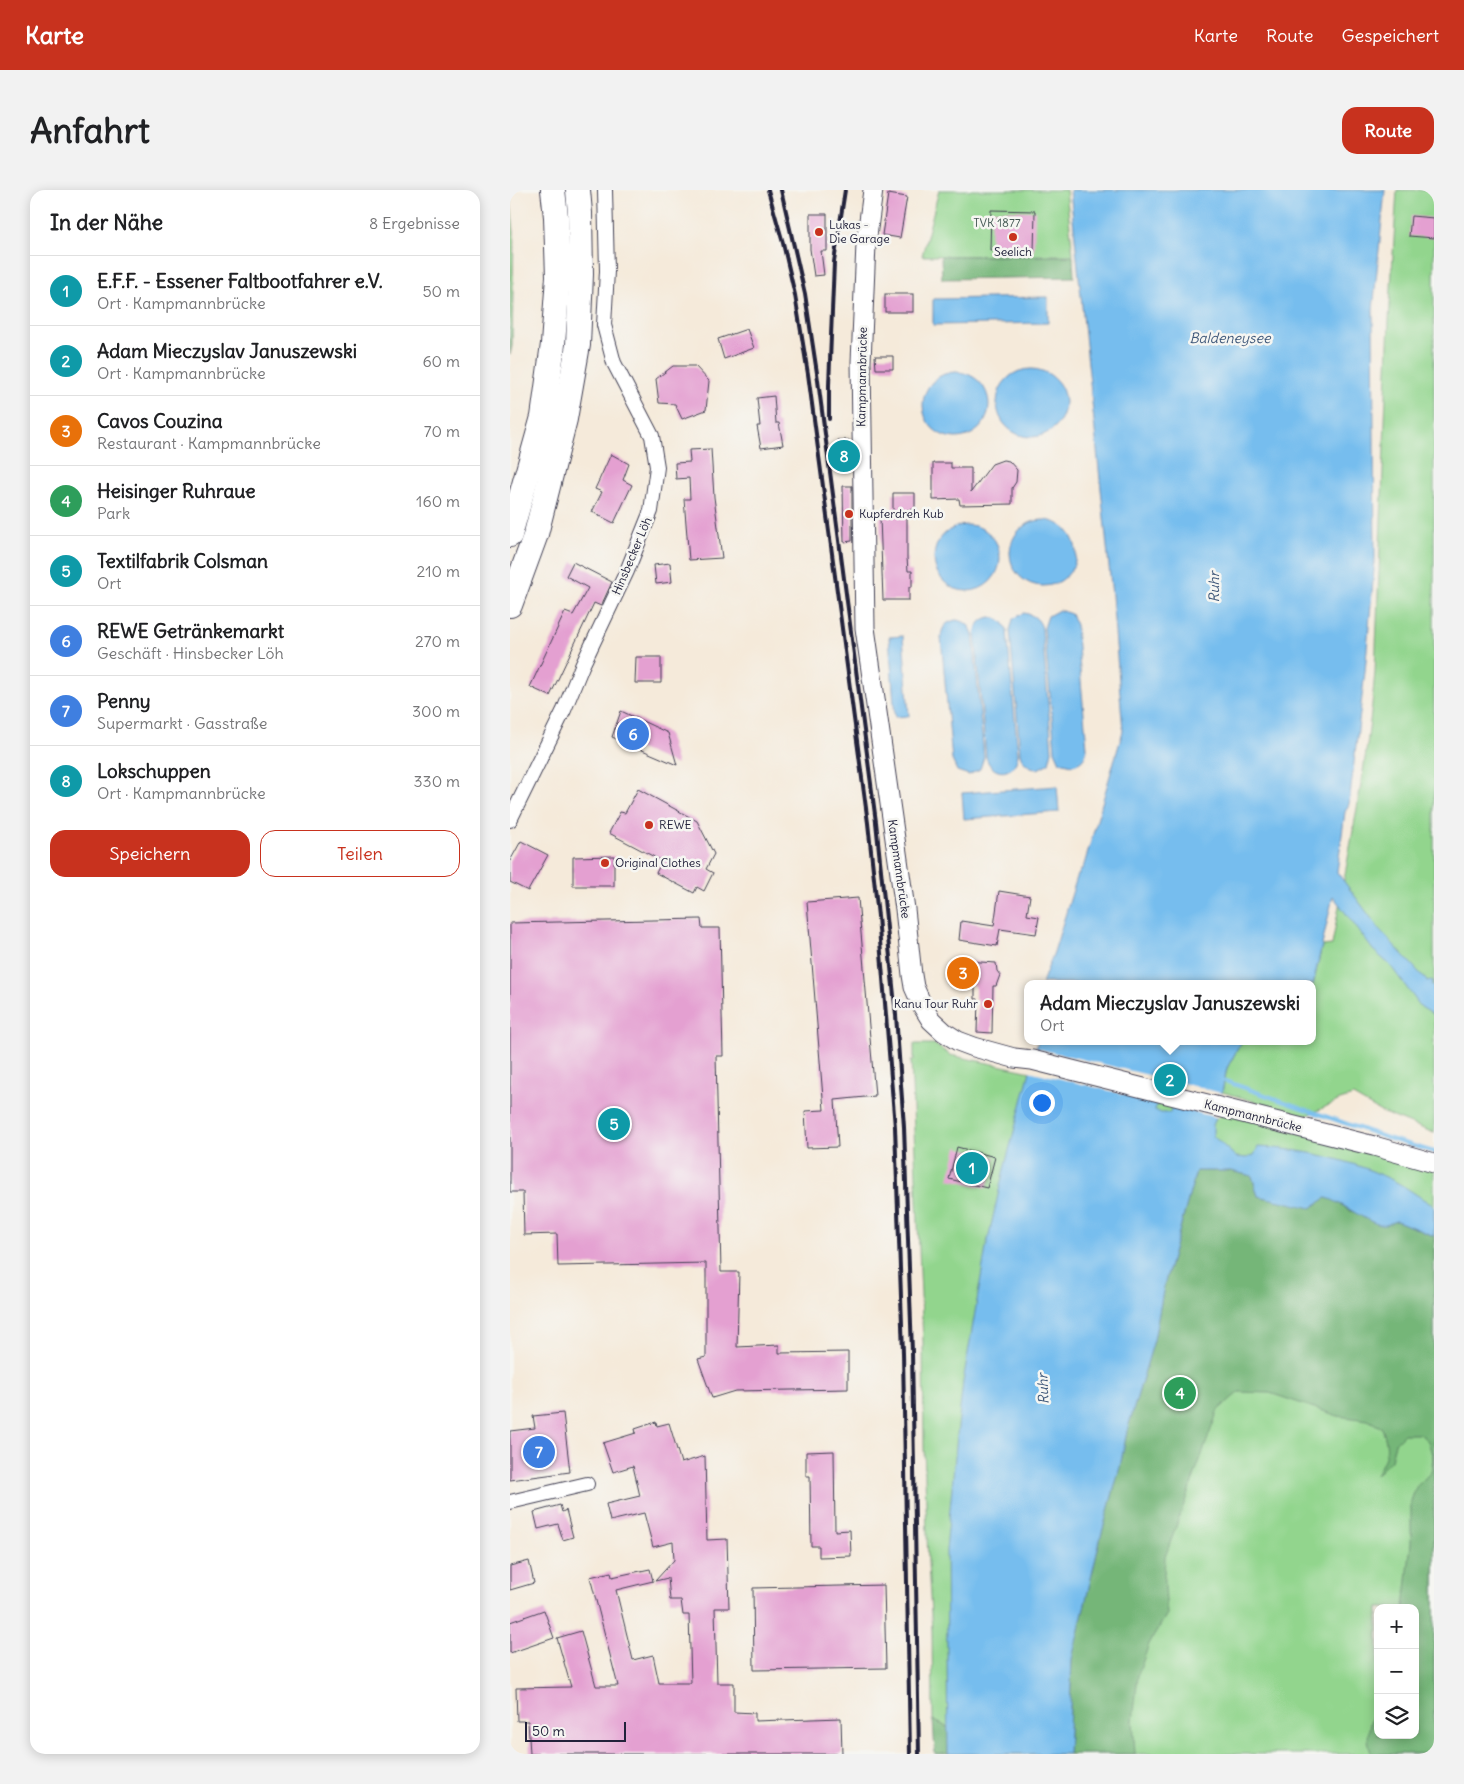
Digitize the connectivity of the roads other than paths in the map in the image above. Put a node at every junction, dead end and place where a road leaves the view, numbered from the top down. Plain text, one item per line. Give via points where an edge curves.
1 (553, 190) edge
2 (578, 190) edge
3 (605, 190) edge
4 (873, 190) edge
5 (510, 535) edge
6 (510, 605) edge
7 (510, 820) edge
8 (1434, 1163) edge
9 (587, 1484) dead end
10 (510, 1502) edge

1 - 5 highway via 558,277 553,344 543,417
2 - 6 highway via 581,274 576,354 565,419 536,534
3 - 7 street, Hinsbecker Löh via 607,270 604,325 614,363 652,436 657,467 651,511 564,710
4 - 8 street, Kampmannbrücke via 866,244 861,362 865,628 912,975 923,1007 944,1032 974,1048
9 - 10 street

